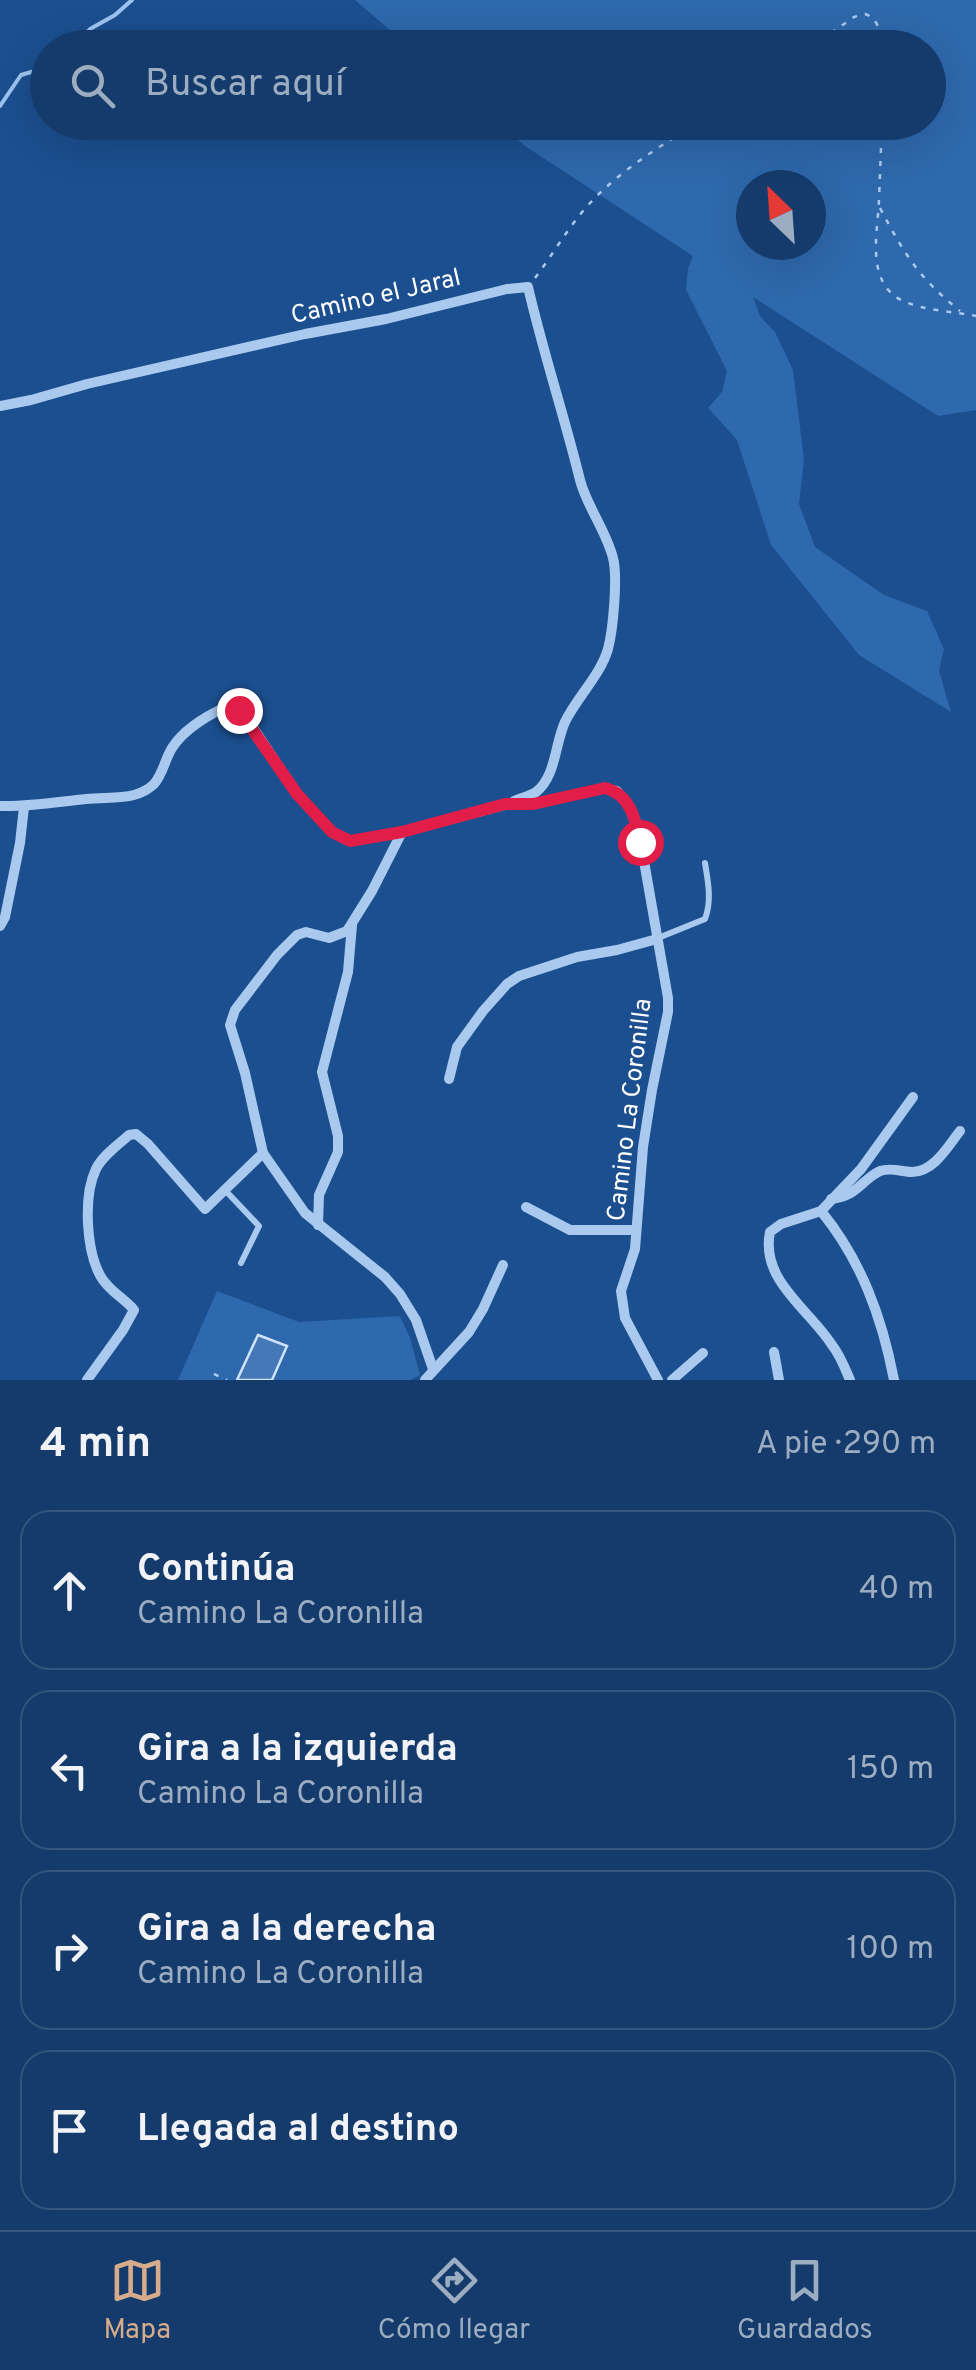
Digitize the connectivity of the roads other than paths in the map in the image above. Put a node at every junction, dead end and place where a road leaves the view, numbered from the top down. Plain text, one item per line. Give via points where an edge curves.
1 (0, 406) edge
2 (505, 804) junction
3 (0, 806) edge
4 (24, 807) junction
5 (402, 832) junction
6 (705, 863) dead end
7 (352, 924) junction
8 (0, 926) edge
9 (657, 938) junction
10 (450, 1080) dead end
11 (913, 1097) dead end
12 (960, 1131) dead end
13 (263, 1154) junction
14 (224, 1189) junction
15 (830, 1199) junction
16 (526, 1207) dead end
17 (821, 1210) junction
18 (318, 1225) junction
19 (636, 1230) junction
20 (241, 1263) dead end
21 (503, 1265) dead end
22 (774, 1352) dead end
23 (703, 1353) dead end
24 (433, 1369) junction
25 (88, 1380) edge
26 (425, 1380) edge
27 (658, 1380) edge
28 (672, 1380) edge
29 (779, 1380) edge
30 (850, 1380) edge
31 (894, 1380) edge

1 - 2 street, Camino el Jaral via 528,287 579,476 615,575 605,658 571,709 544,783
2 - 5 street, Camino La Coronilla
2 - 9 street, Camino La Coronilla via 617,791 638,827
3 - 4 street, Camino La Coronilla
4 - 5 street, Camino La Coronilla via 143,792 180,738 228,706 248,720 297,794 332,832 350,841
4 - 8 street
5 - 7 street
6 - 9 lane via 706,919
7 - 13 street via 330,938 296,935 235,1010 230,1025
7 - 18 street via 348,972 322,1072 338,1152 319,1195
9 - 10 street via 507,984 458,1047
9 - 19 street, Camino La Coronilla via 668,1012 643,1147
11 - 15 street
12 - 15 street via 923,1171 879,1172 850,1194
13 - 14 street
13 - 18 street
14 - 20 lane via 259,1226
14 - 25 street via 204,1209 136,1134 96,1168 87,1226 93,1260 102,1279 134,1310
15 - 17 street
16 - 19 street via 570,1230
17 - 30 street via 781,1224 767,1246 777,1277 832,1343
17 - 31 street via 848,1246 876,1306
18 - 24 street via 400,1294
19 - 27 street, Camino La Coronilla via 621,1291 625,1318
21 - 24 street via 484,1310
22 - 29 street
23 - 28 street
24 - 26 street

